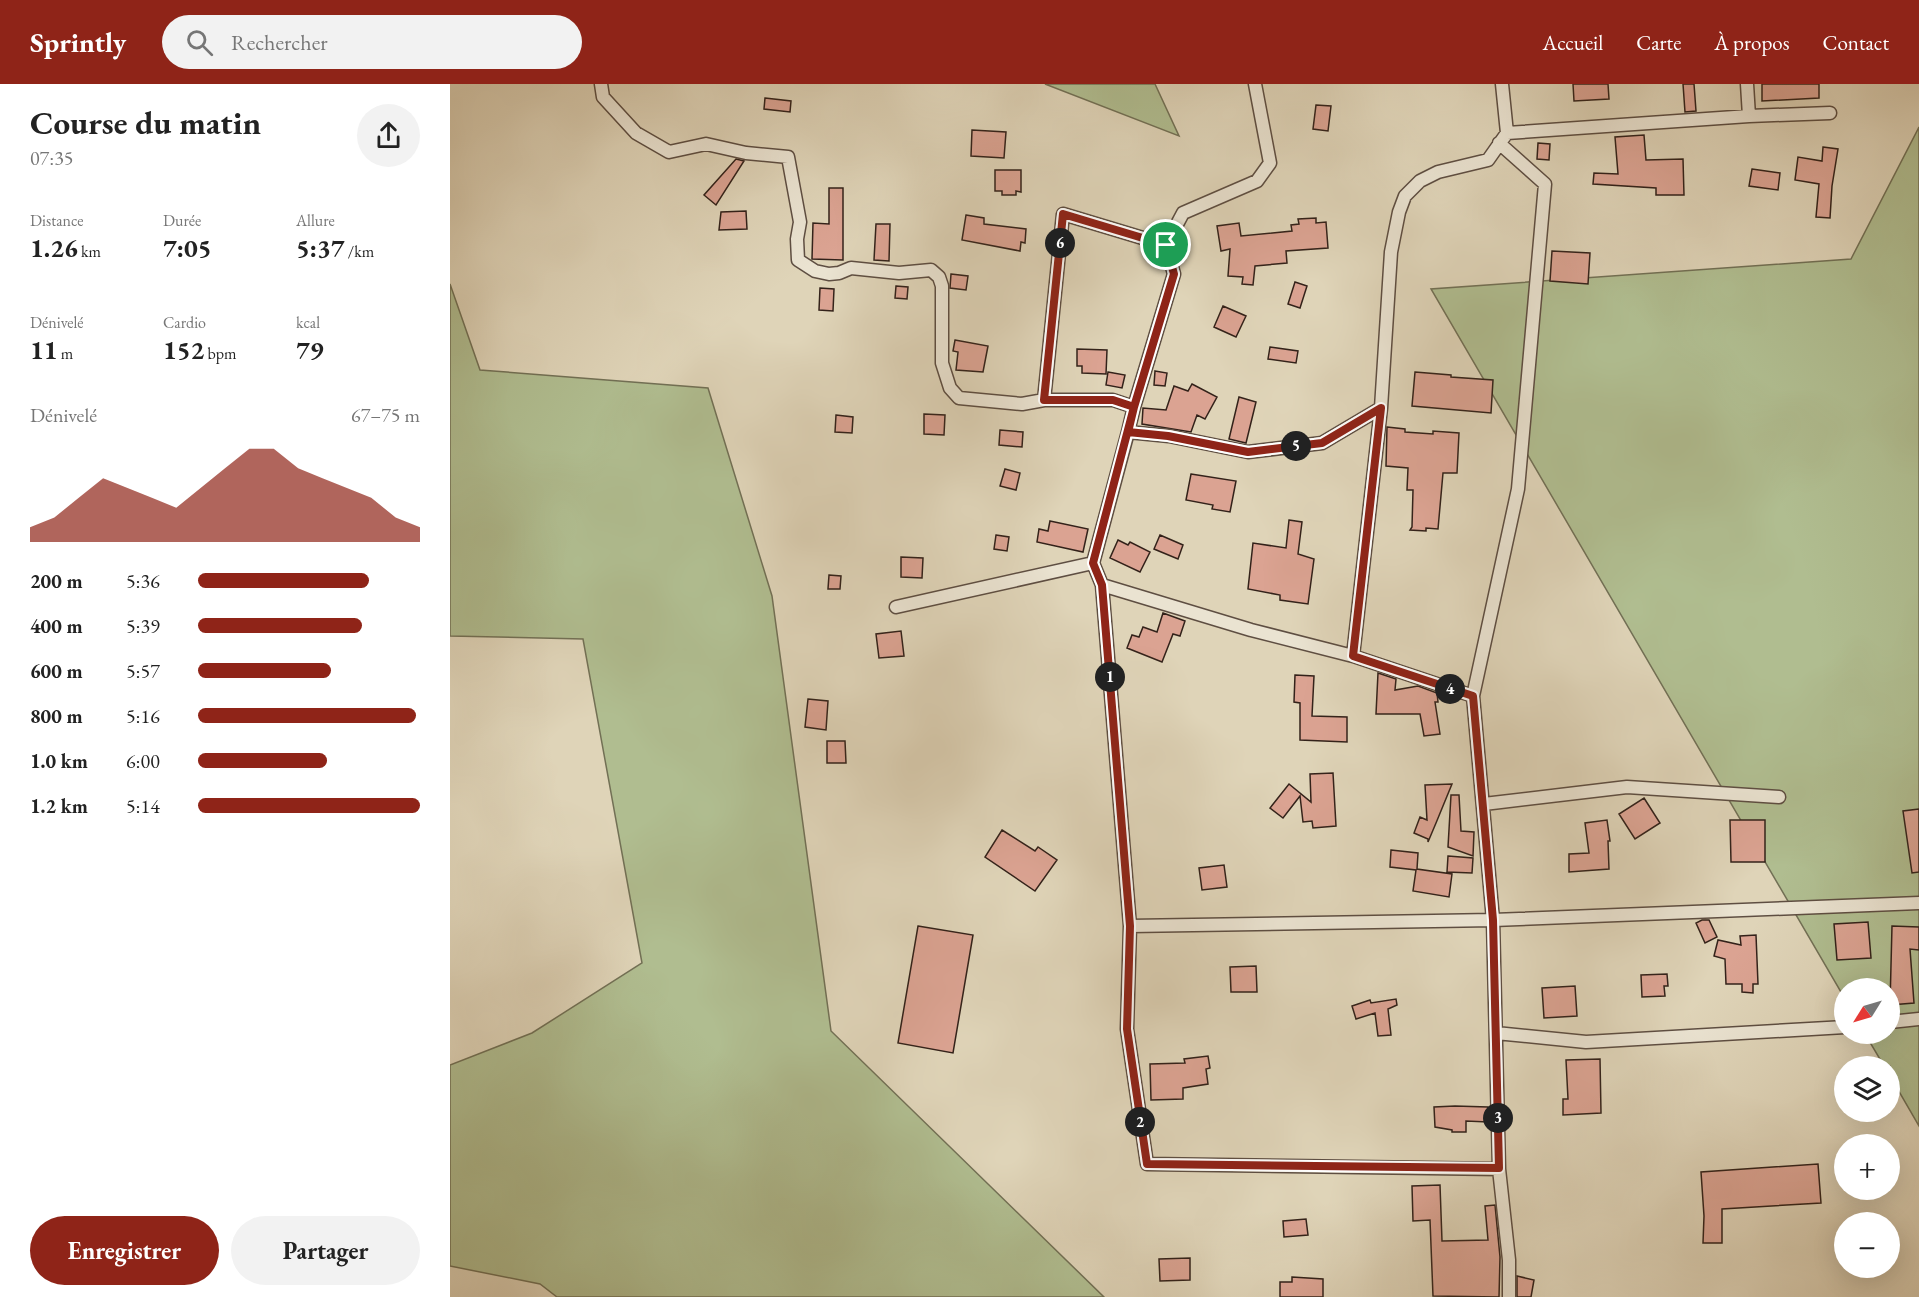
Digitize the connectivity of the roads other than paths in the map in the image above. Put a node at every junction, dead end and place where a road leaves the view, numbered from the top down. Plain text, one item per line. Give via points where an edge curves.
1 (601, 84) edge
2 (1255, 84) edge
3 (1502, 84) edge
4 (1747, 84) edge
5 (1830, 113) dead end
6 (1749, 116) junction
7 (1507, 133) junction
8 (1499, 143) junction
9 (1166, 245) junction
10 (1044, 400) junction
11 (1134, 407) junction
12 (1381, 408) junction
13 (1128, 432) junction
14 (1093, 563) junction
15 (1102, 585) junction
16 (896, 607) dead end
17 (1353, 656) junction
18 (1473, 696) junction
19 (1779, 797) dead end
20 (1484, 804) junction
21 (1919, 903) edge
22 (1493, 920) junction
23 (1130, 926) junction
24 (1919, 1019) edge
25 (1900, 1021) edge
26 (1834, 1028) edge
27 (1496, 1033) junction
28 (1499, 1168) junction
29 (1509, 1297) edge

1 - 10 street via 603,97 636,133 669,152 706,144 788,157 800,222 798,260 815,271 829,274 850,268 899,273 931,270 942,286 942,363 950,388 959,398 976,401 1022,404
2 - 9 street via 1270,163 1257,181 1183,213
3 - 7 street
4 - 6 street
5 - 6 street
6 - 7 street
7 - 8 street
8 - 12 street via 1488,160 1438,172 1420,181 1405,196 1391,252
8 - 18 street via 1545,184 1518,489
9 - 10 street via 1063,214
9 - 11 street via 1174,274
10 - 11 street via 1113,400
11 - 13 street
12 - 13 street via 1322,443 1248,452
12 - 17 street
13 - 14 street
14 - 15 street
14 - 16 street
15 - 17 street
15 - 23 street
17 - 18 street
18 - 20 street
19 - 20 street via 1627,787
20 - 22 street
21 - 22 street
22 - 23 street
22 - 27 street
23 - 28 street via 1127,1029 1147,1164
24 - 25 street
26 - 27 street via 1586,1042
27 - 28 street
28 - 29 street

